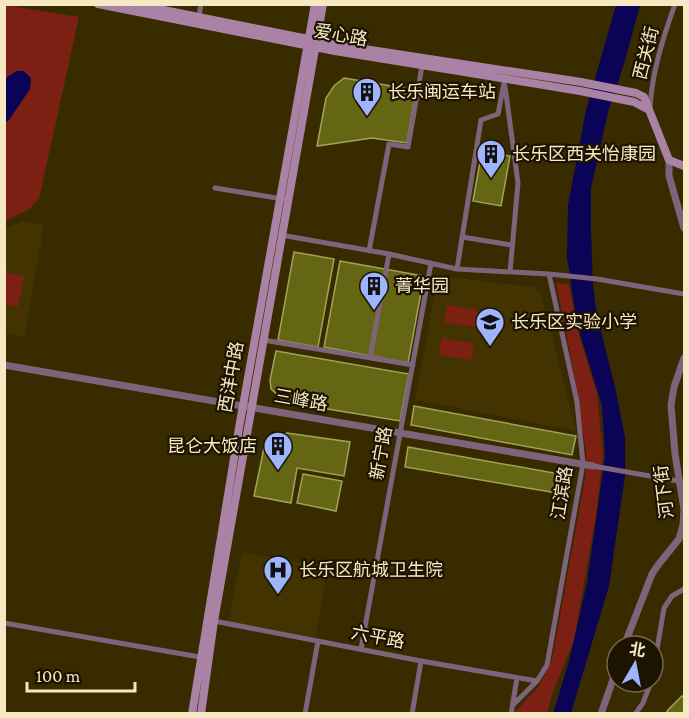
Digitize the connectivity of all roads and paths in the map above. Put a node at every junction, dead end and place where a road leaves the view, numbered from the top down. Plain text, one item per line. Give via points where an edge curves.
1 (98, 4) edge
2 (201, 4) edge
3 (315, 4) edge
4 (323, 4) edge
5 (675, 4) edge
6 (140, 5) edge
7 (199, 17) junction
8 (312, 43) junction
9 (422, 66) junction
10 (505, 75) junction
11 (650, 110) junction
12 (669, 159) junction
13 (684, 166) edge
14 (215, 188) dead end
15 (283, 199) junction
16 (684, 228) edge
17 (281, 235) junction
18 (462, 237) junction
19 (512, 245) junction
20 (369, 251) junction
21 (389, 254) junction
22 (431, 263) junction
23 (457, 269) junction
24 (510, 272) junction
25 (549, 274) junction
26 (684, 294) edge
27 (263, 340) junction
28 (370, 358) junction
29 (684, 358) edge
30 (4, 365) edge
31 (413, 365) junction
32 (247, 406) junction
33 (400, 432) junction
34 (583, 464) junction
35 (593, 466) joint
36 (682, 482) edge
37 (684, 589) edge
38 (214, 621) junction
39 (4, 623) edge
40 (629, 634) edge
41 (660, 634) edge
42 (318, 641) junction
43 (362, 649) junction
44 (205, 658) junction
45 (421, 661) junction
46 (517, 678) junction
47 (537, 681) junction
48 (608, 694) edge
49 (646, 694) edge
50 (513, 705) junction
51 (192, 714) edge
52 (201, 714) edge
53 (305, 714) edge
54 (412, 714) edge
55 (511, 714) edge
56 (601, 714) edge
57 (635, 714) edge

1 - 8 main road, 爱心路
2 - 7 street
3 - 8 main road
4 - 8 main road
5 - 11 street, 西关街 via 656,66
6 - 7 main road, 爱心路
7 - 8 main road, 爱心路
8 - 9 main road, 爱心路
8 - 10 main road, 爱心路
8 - 15 main road, 西洋中路
9 - 10 main road, 爱心路
9 - 20 street via 408,147 389,144
10 - 11 main road, 爱心路 via 635,97
10 - 18 street via 498,114 482,120
10 - 19 street via 518,183
11 - 12 main road
12 - 13 main road
12 - 16 street via 669,176
14 - 15 street
15 - 17 main road, 西洋中路
15 - 32 main road, 西洋中路
17 - 20 street
17 - 27 main road, 西洋中路
18 - 19 street
18 - 23 street
19 - 24 street
20 - 21 street
21 - 22 street
21 - 28 street
22 - 23 street
22 - 31 street, 新宁路
23 - 24 street
24 - 25 street
25 - 26 street
25 - 34 street, 江滨路 via 577,402
27 - 28 street
27 - 32 main road, 西洋中路
28 - 31 street
29 - 36 street, 河下街 via 671,405
30 - 32 street, 三峰路
31 - 33 street, 新宁路
32 - 33 street, 三峰路
32 - 38 main road, 西洋中路
32 - 44 main road, 西洋中路
33 - 34 street, 三峰路
33 - 43 street, 新宁路
34 - 35 street, 三峰路
34 - 47 street, 江滨路 via 547,664
35 - 36 street
36 - 40 street, 河下街 via 682,533 652,574
37 - 41 street via 672,596 664,608
38 - 42 street, 六平路
38 - 44 main road, 西洋中路
39 - 44 street
42 - 43 street, 六平路
42 - 53 street
43 - 45 street, 六平路
44 - 51 main road, 西洋中路
44 - 52 main road, 西洋中路
45 - 46 street, 六平路
45 - 54 street
46 - 47 street, 六平路
46 - 50 street
47 - 50 street, 江滨路
48 - 56 street
49 - 57 street
50 - 55 street

